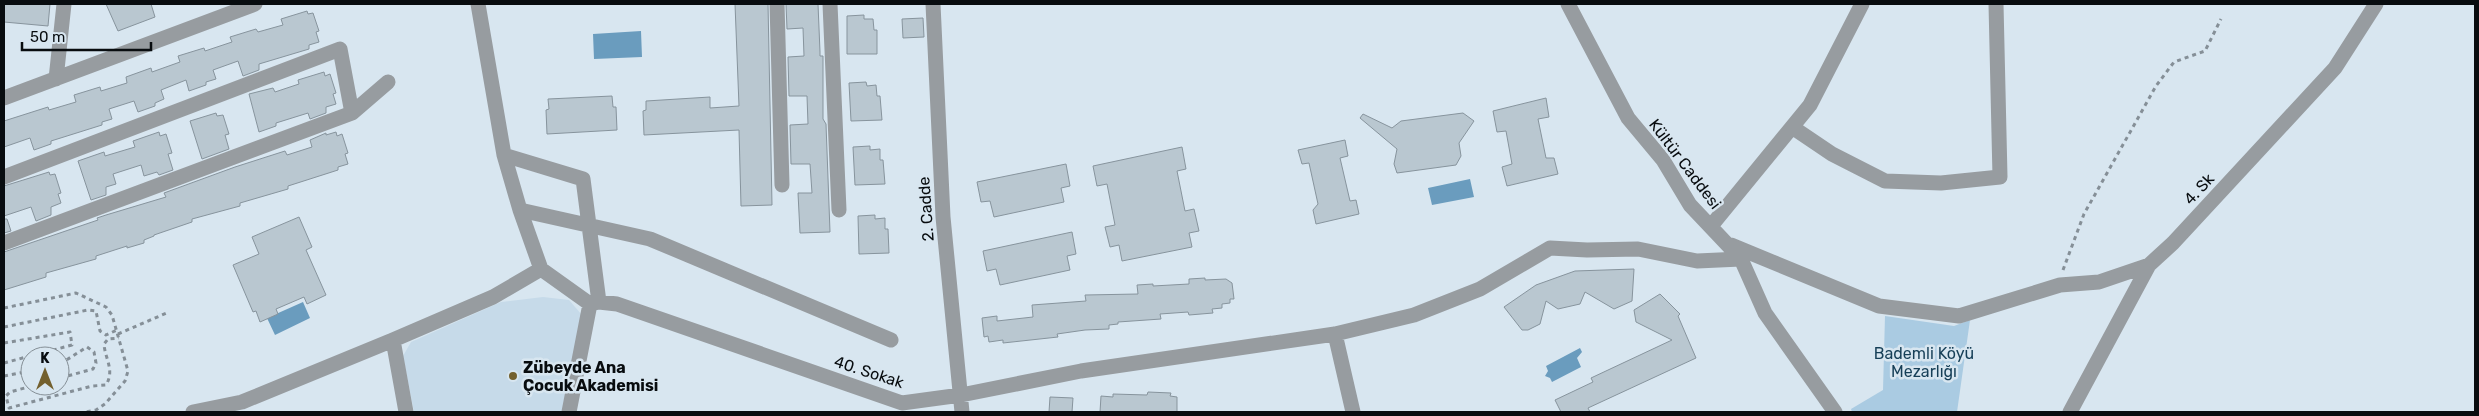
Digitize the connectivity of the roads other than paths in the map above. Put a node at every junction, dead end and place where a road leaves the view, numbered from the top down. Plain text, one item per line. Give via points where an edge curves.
1 (64, 4) edge
2 (255, 4) edge
3 (478, 4) edge
4 (777, 4) edge
5 (830, 4) edge
6 (933, 4) edge
7 (1568, 4) edge
8 (1862, 4) edge
9 (1996, 4) edge
10 (2376, 4) edge
11 (56, 79) junction
12 (388, 82) dead end
13 (4, 98) edge
14 (352, 113) junction
15 (1792, 127) junction
16 (504, 155) junction
17 (4, 177) edge
18 (782, 185) dead end
19 (520, 210) junction
20 (839, 210) dead end
21 (589, 225) junction
22 (1711, 226) junction
23 (1725, 242) junction
24 (4, 243) edge
25 (1741, 260) junction
26 (2149, 266) junction
27 (541, 269) junction
28 (594, 303) junction
29 (1335, 334) junction
30 (393, 340) junction
31 (891, 340) dead end
32 (961, 395) junction
33 (194, 412) edge
34 (406, 412) edge
35 (569, 412) edge
36 (962, 412) edge
37 (1353, 412) edge
38 (1835, 412) edge
39 (2070, 412) edge

1 - 11 street
2 - 11 street
3 - 16 street
4 - 18 street
5 - 20 street
6 - 32 street, 2. Cadde via 943,217
7 - 22 street, Kültür Caddesi via 1628,118 1663,160 1690,205
8 - 15 street via 1810,105
9 - 15 street via 2000,177 1941,183 1885,181 1832,154
10 - 26 street, 4. Sk via 2335,68
11 - 13 street
12 - 14 street
14 - 17 street via 340,49
14 - 24 street
15 - 22 street
16 - 19 street
16 - 21 street via 583,180
19 - 21 street
19 - 27 street
21 - 28 street
21 - 31 street via 650,239
22 - 23 street, Kültür Caddesi
23 - 25 street, Kültür Caddesi
23 - 26 street via 1879,306 1959,316 2060,285 2099,282
25 - 29 street, 40. Sokak via 1697,261 1638,249 1550,248 1480,289 1414,315
25 - 38 street, Kültür Caddesi via 1765,313
26 - 39 street, 4. Sk
27 - 28 street
27 - 30 street via 493,297
28 - 32 street, 40. Sokak via 617,304 902,403
28 - 35 street
29 - 32 street, 40. Sokak via 1081,371
29 - 37 street
30 - 33 street via 242,402
30 - 34 street
32 - 36 street, 2. Cadde

